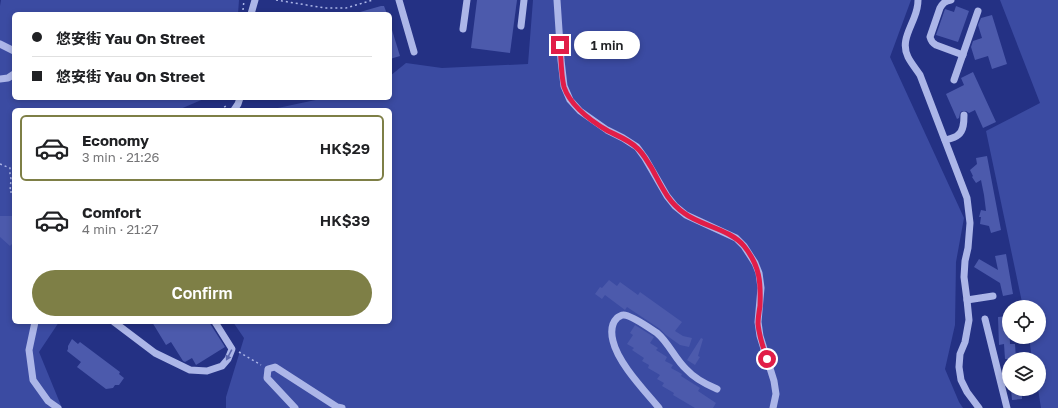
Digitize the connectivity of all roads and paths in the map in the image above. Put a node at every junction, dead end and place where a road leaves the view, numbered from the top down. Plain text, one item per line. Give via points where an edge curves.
1 (244, 0) edge
2 (255, 0) edge
3 (276, 0) edge
4 (372, 0) edge
5 (398, 0) edge
6 (467, 0) edge
7 (524, 0) edge
8 (558, 0) edge
9 (918, 0) edge
10 (951, 0) edge
11 (978, 11) dead end
12 (242, 12) edge
13 (252, 12) edge
14 (521, 26) dead end
15 (463, 30) dead end
16 (0, 44) edge
17 (12, 50) edge
18 (414, 52) dead end
19 (963, 55) junction
20 (12, 75) edge
21 (0, 78) edge
22 (954, 80) dead end
23 (964, 115) dead end
24 (945, 140) junction
25 (0, 164) edge
26 (12, 192) edge
27 (993, 296) dead end
28 (967, 300) junction
29 (985, 319) dead end
30 (35, 324) edge
31 (117, 324) edge
32 (216, 324) edge
33 (232, 349) junction
34 (268, 369) junction
35 (717, 388) dead end
36 (58, 408) edge
37 (294, 408) edge
38 (342, 408) edge
39 (659, 408) edge
40 (773, 408) edge
41 (979, 408) edge
42 (1007, 408) edge

1 - 12 path
2 - 13 street
3 - 4 path via 325,8 346,8
5 - 18 street
6 - 15 street
7 - 14 street
8 - 40 street via 564,86 570,100 580,111 607,130 637,147 675,206 686,215 736,238 755,263 761,288 758,322 760,336 776,394
9 - 24 street via 915,17 907,32 907,55 920,75
10 - 19 street via 942,4 930,36 936,45
11 - 19 street
16 - 17 street
19 - 22 street
20 - 21 street
23 - 24 street via 959,135
24 - 28 street via 967,198 970,223 964,277
25 - 26 path via 10,168
27 - 28 street
28 - 41 street via 969,320 959,367 961,380
29 - 42 street
30 - 36 street via 29,350 33,380 48,401
33 -> 31 street via 222,366 207,372 190,370 155,353
32 - 33 street
33 - 34 path
34 - 37 street via 267,378
34 - 38 street via 275,367
35 - 39 street via 695,378 686,370 658,334 628,315 618,317 611,333 614,345 628,370

